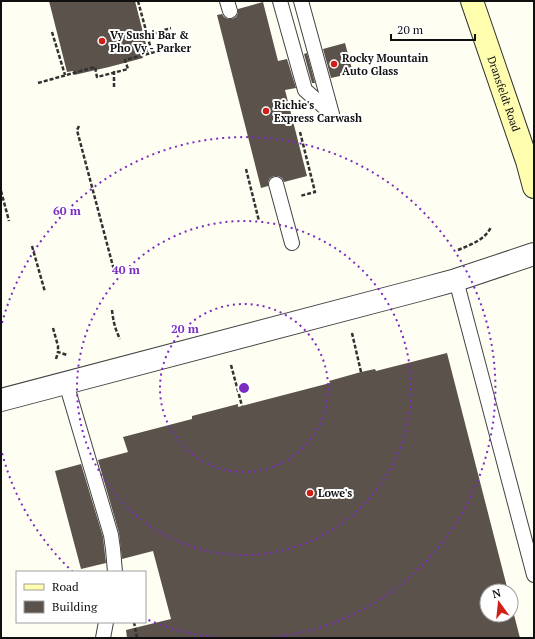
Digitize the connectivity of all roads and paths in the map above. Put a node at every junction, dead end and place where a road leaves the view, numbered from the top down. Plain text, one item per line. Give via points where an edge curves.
1 (138, 1) edge
2 (280, 1) edge
3 (301, 1) edge
4 (472, 1) edge
5 (171, 28) dead end
6 (52, 32) dead end
7 (147, 35) junction
8 (177, 46) dead end
9 (152, 53) junction
10 (114, 72) junction
11 (65, 75) junction
12 (38, 83) dead end
13 (114, 89) dead end
14 (79, 126) dead end
15 (300, 132) dead end
16 (246, 169) dead end
17 (276, 184) dead end
18 (534, 187) edge
19 (1, 191) edge
20 (300, 196) dead end
21 (9, 221) dead end
22 (259, 221) dead end
23 (491, 227) dead end
24 (292, 243) dead end
25 (32, 246) dead end
26 (452, 253) dead end
27 (534, 254) edge
28 (115, 274) dead end
29 (456, 280) junction
30 (45, 292) dead end
31 (112, 310) dead end
32 (53, 328) dead end
33 (352, 333) dead end
34 (120, 338) dead end
35 (58, 352) dead end
36 (231, 364) dead end
37 (361, 372) dead end
38 (66, 383) junction
39 (1, 400) edge
40 (242, 406) dead end
41 (115, 571) edge
42 (534, 575) edge
43 (106, 623) edge
44 (134, 623) edge
45 (103, 638) edge
46 (137, 638) edge

1 - 7 path
2 - 3 lane via 305,90 332,114
4 - 18 street, Dransfeldt Road
5 - 7 path
6 - 11 path
7 - 9 path
8 - 9 path
9 - 10 path via 125,60 128,69
10 - 11 path via 97,77 95,67
10 - 13 path
11 - 12 path
14 - 28 path via 78,134
15 - 20 path via 315,192
16 - 22 path
17 - 24 lane
19 - 21 path
23 - 26 path via 477,241
25 - 30 path
27 - 29 street
29 - 38 street
29 - 42 lane
31 - 34 path
32 - 35 path
33 - 37 path
36 - 40 path
38 - 39 street
38 - 41 lane via 111,535
43 - 45 lane
44 - 46 path

